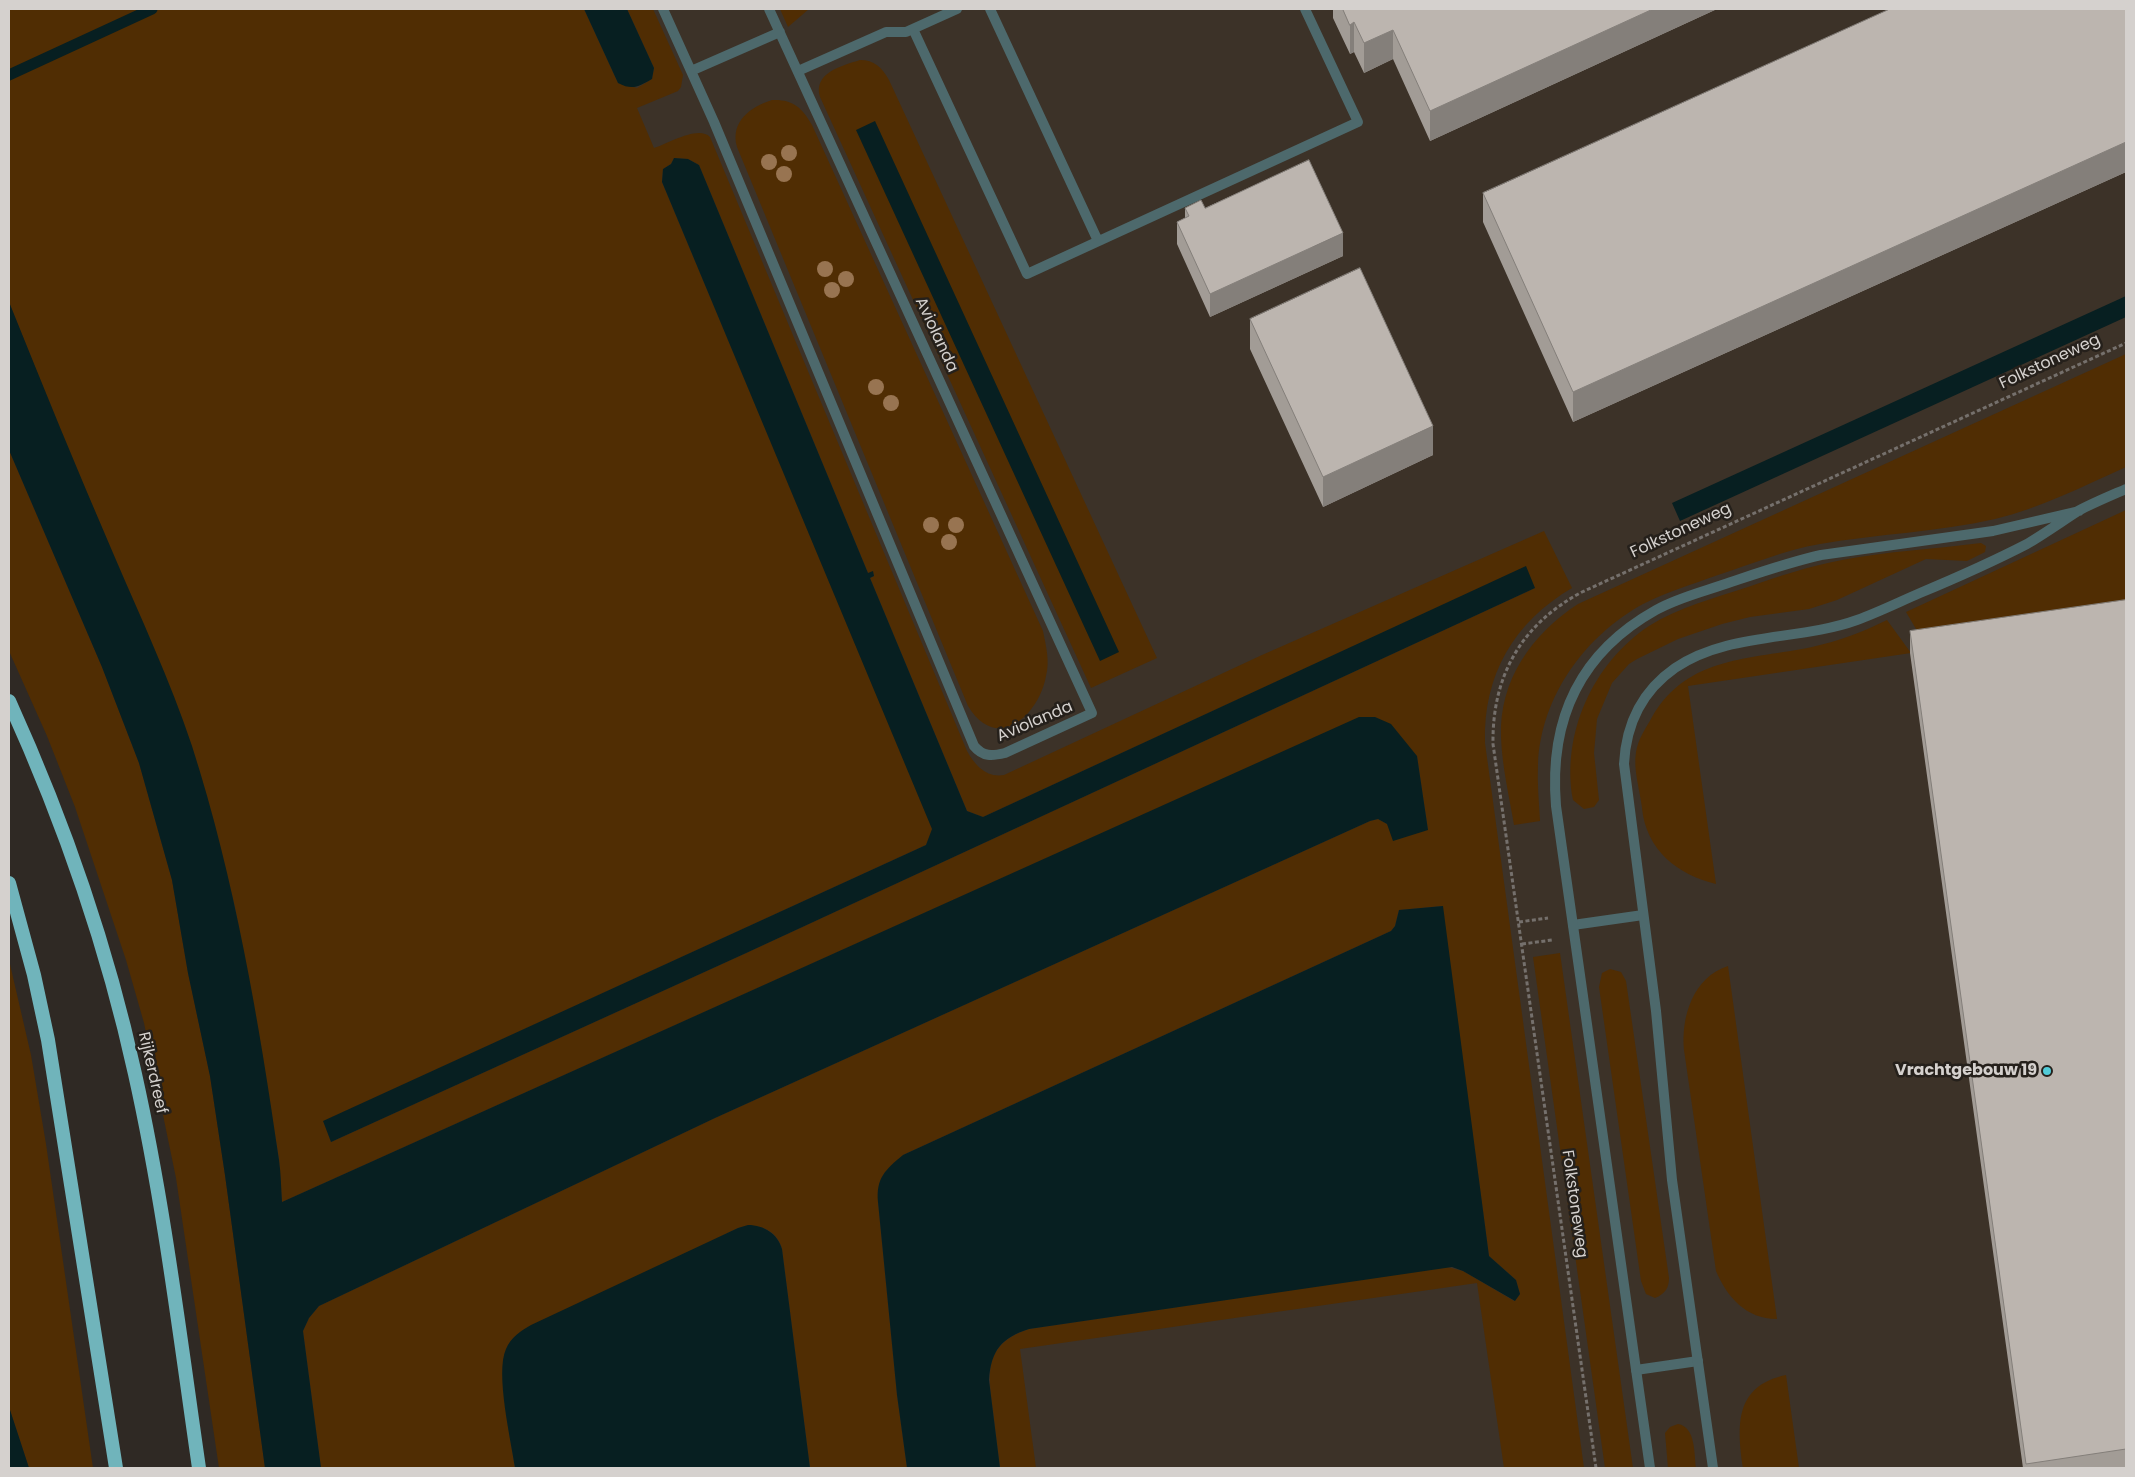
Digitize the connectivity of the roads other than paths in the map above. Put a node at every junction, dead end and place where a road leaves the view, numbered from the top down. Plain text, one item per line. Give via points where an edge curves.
1 (663, 9) edge
2 (769, 9) edge
3 (957, 9) edge
4 (990, 9) edge
5 (1305, 9) edge
6 (913, 29) junction
7 (780, 32) junction
8 (691, 71) junction
9 (798, 71) junction
10 (1098, 241) junction
11 (2126, 489) edge
12 (2079, 511) junction
13 (9, 701) edge
14 (9, 883) edge
15 (1643, 915) junction
16 (1573, 925) junction
17 (1698, 1361) junction
18 (1636, 1370) junction
19 (116, 1468) edge
20 (199, 1468) edge
21 (1650, 1468) edge
22 (1713, 1468) edge

1 - 8 street, Aviolanda
2 - 7 street, Aviolanda
3 - 6 street
4 - 10 street
5 - 10 street via 1358,122
6 - 9 street via 886,32
6 - 10 street via 1027,274
7 - 8 street
7 - 9 street, Aviolanda
8 - 9 street, Aviolanda via 974,746 984,754 1005,753 1092,713
11 - 12 street
12 - 15 street via 2028,543 1882,610 1825,630 1736,644 1706,653 1686,661 1655,684 1633,718 1624,749 1628,808
12 - 16 street via 1993,531 1839,552 1797,561 1668,604 1618,636 1575,691 1565,713 1556,749 1556,806
13 - 20 highway, Rijkerdreef via 76,868 120,1012 152,1160
14 - 19 highway via 48,1040
15 - 16 street
15 - 17 street via 1672,1180
16 - 18 street
17 - 18 street
17 - 22 street
18 - 21 street

